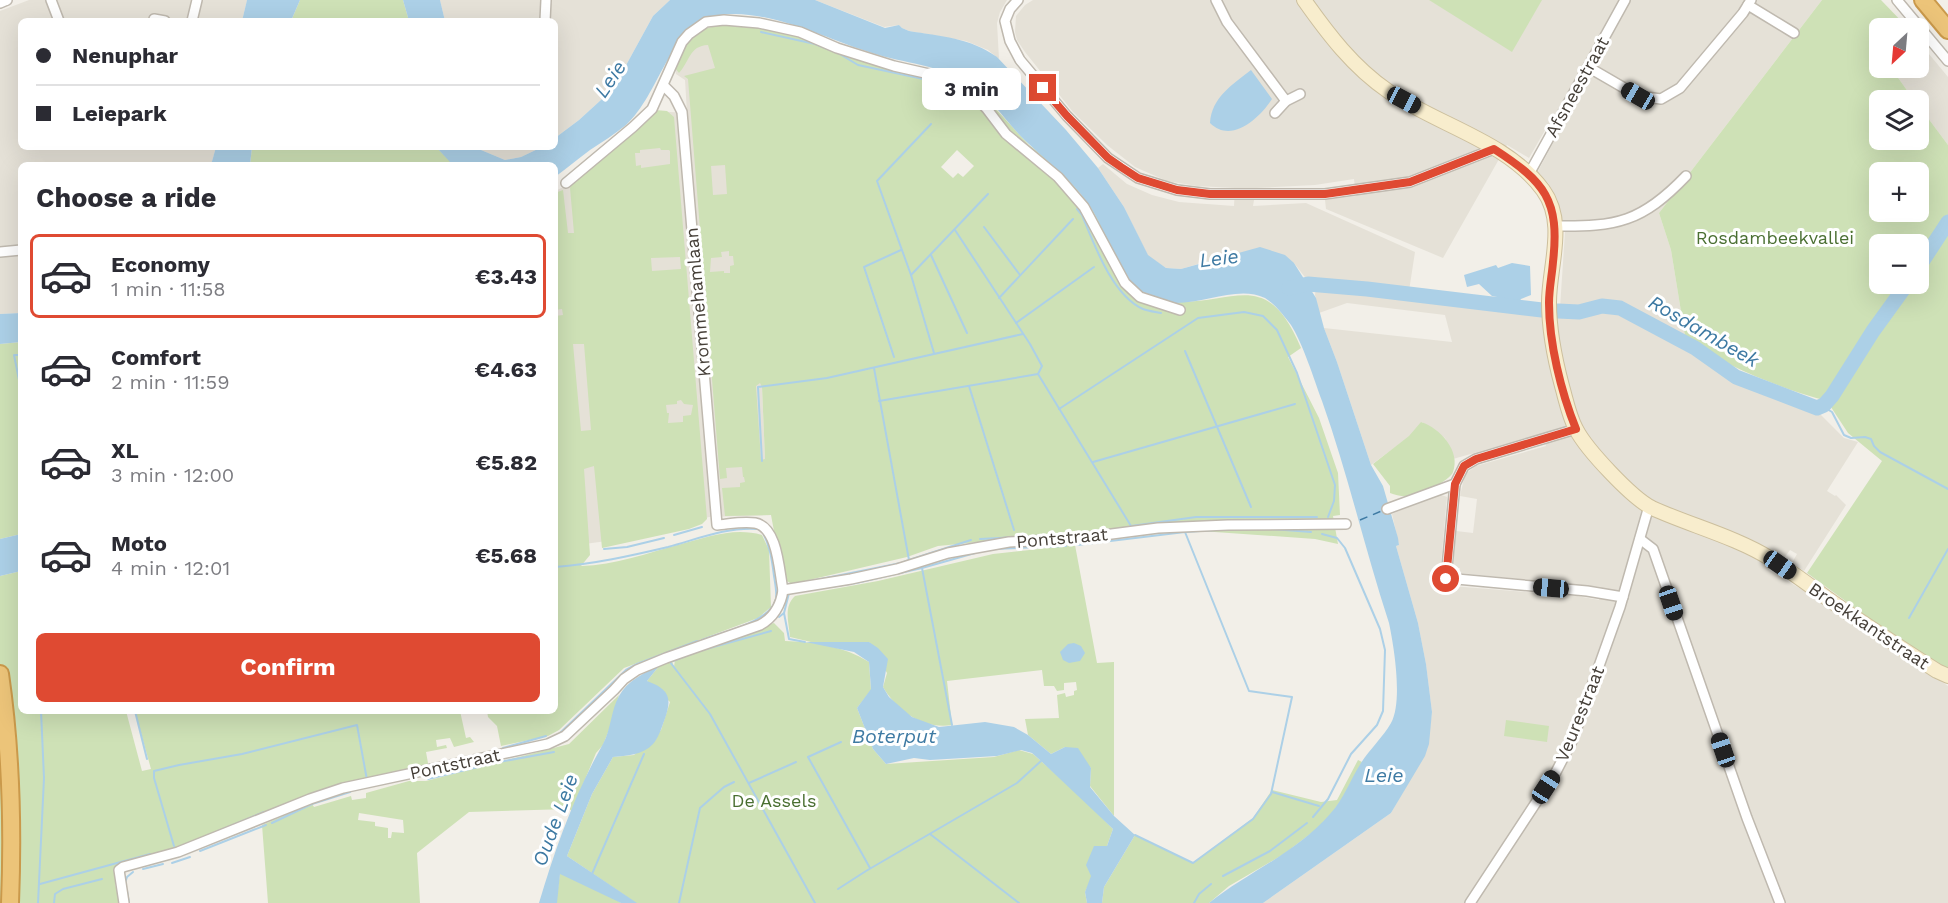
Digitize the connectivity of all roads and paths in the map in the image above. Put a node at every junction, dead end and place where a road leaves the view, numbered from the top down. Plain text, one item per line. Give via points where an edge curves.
1 (8, 0) edge
2 (51, 0) edge
3 (197, 0) edge
4 (546, 0) edge
5 (1018, 0) edge
6 (1216, 0) edge
7 (1304, 0) edge
8 (1625, 0) edge
9 (1897, 0) edge
10 (1923, 0) edge
11 (1749, 2) edge
12 (0, 3) edge
13 (58, 18) edge
14 (193, 18) edge
15 (545, 18) edge
16 (1948, 30) edge
17 (1794, 33) dead end
18 (1948, 61) edge
19 (1588, 67) junction
20 (664, 86) junction
21 (1300, 94) dead end
22 (1286, 101) junction
23 (1275, 113) dead end
24 (1494, 149) junction
25 (1528, 174) junction
26 (1686, 176) dead end
27 (566, 183) dead end
28 (1555, 226) junction
29 (18, 250) edge
30 (0, 252) edge
31 (1180, 310) dead end
32 (1576, 429) junction
33 (1455, 484) junction
34 (1648, 506) junction
35 (1387, 509) dead end
36 (1346, 524) dead end
37 (1640, 539) junction
38 (783, 590) junction
39 (1623, 597) junction
40 (0, 674) edge
41 (1948, 676) edge
42 (10, 903) edge
43 (124, 903) edge
44 (1470, 903) edge
45 (1780, 903) edge

1 - 12 street
2 - 13 street
3 - 14 street
4 - 15 street
5 - 24 street via 1005,21 1020,60 1067,116 1100,149 1138,178 1177,190 1210,194 1325,194 1410,182
6 - 22 street via 1227,22
7 - 24 street, Broekkantstraat via 1330,37 1389,92
8 - 19 street, Afsneestraat
9 - 18 street
10 - 16 highway
11 - 17 street
11 - 19 street via 1680,88 1661,99 1638,96
19 - 25 street, Afsneestraat
20 - 27 street via 646,115
20 - 31 street via 689,34 706,22 724,20 800,32 894,66 947,78 968,89 1006,134 1058,177 1084,207 1125,284 1140,297
20 - 38 street, Krommehamlaan via 682,112 717,525 754,523 767,529 774,543
21 - 22 street
22 - 23 street
24 - 25 street, Broekkantstraat
25 - 28 street, Broekkantstraat via 1545,193
26 - 28 street via 1656,204 1632,218 1588,227
28 - 32 street, Broekkantstraat via 1550,328 1561,383
29 - 30 street
32 - 33 street via 1476,459 1464,466
32 - 34 street, Broekkantstraat via 1601,461
33 - 35 street
33 - 39 street via 1446,579
34 - 37 street, Veurestraat
34 - 41 street, Broekkantstraat via 1769,557
36 - 38 street, Pontstraat via 1158,528 1073,539 1009,542 948,553 851,579
37 - 39 street, Veurestraat
37 - 45 street via 1653,549
38 - 43 street, Pontstraat via 767,621 637,670 565,736 548,744 344,788 178,852 123,867 118,875
39 - 44 street, Veurestraat via 1566,754
40 - 42 highway via 12,822

